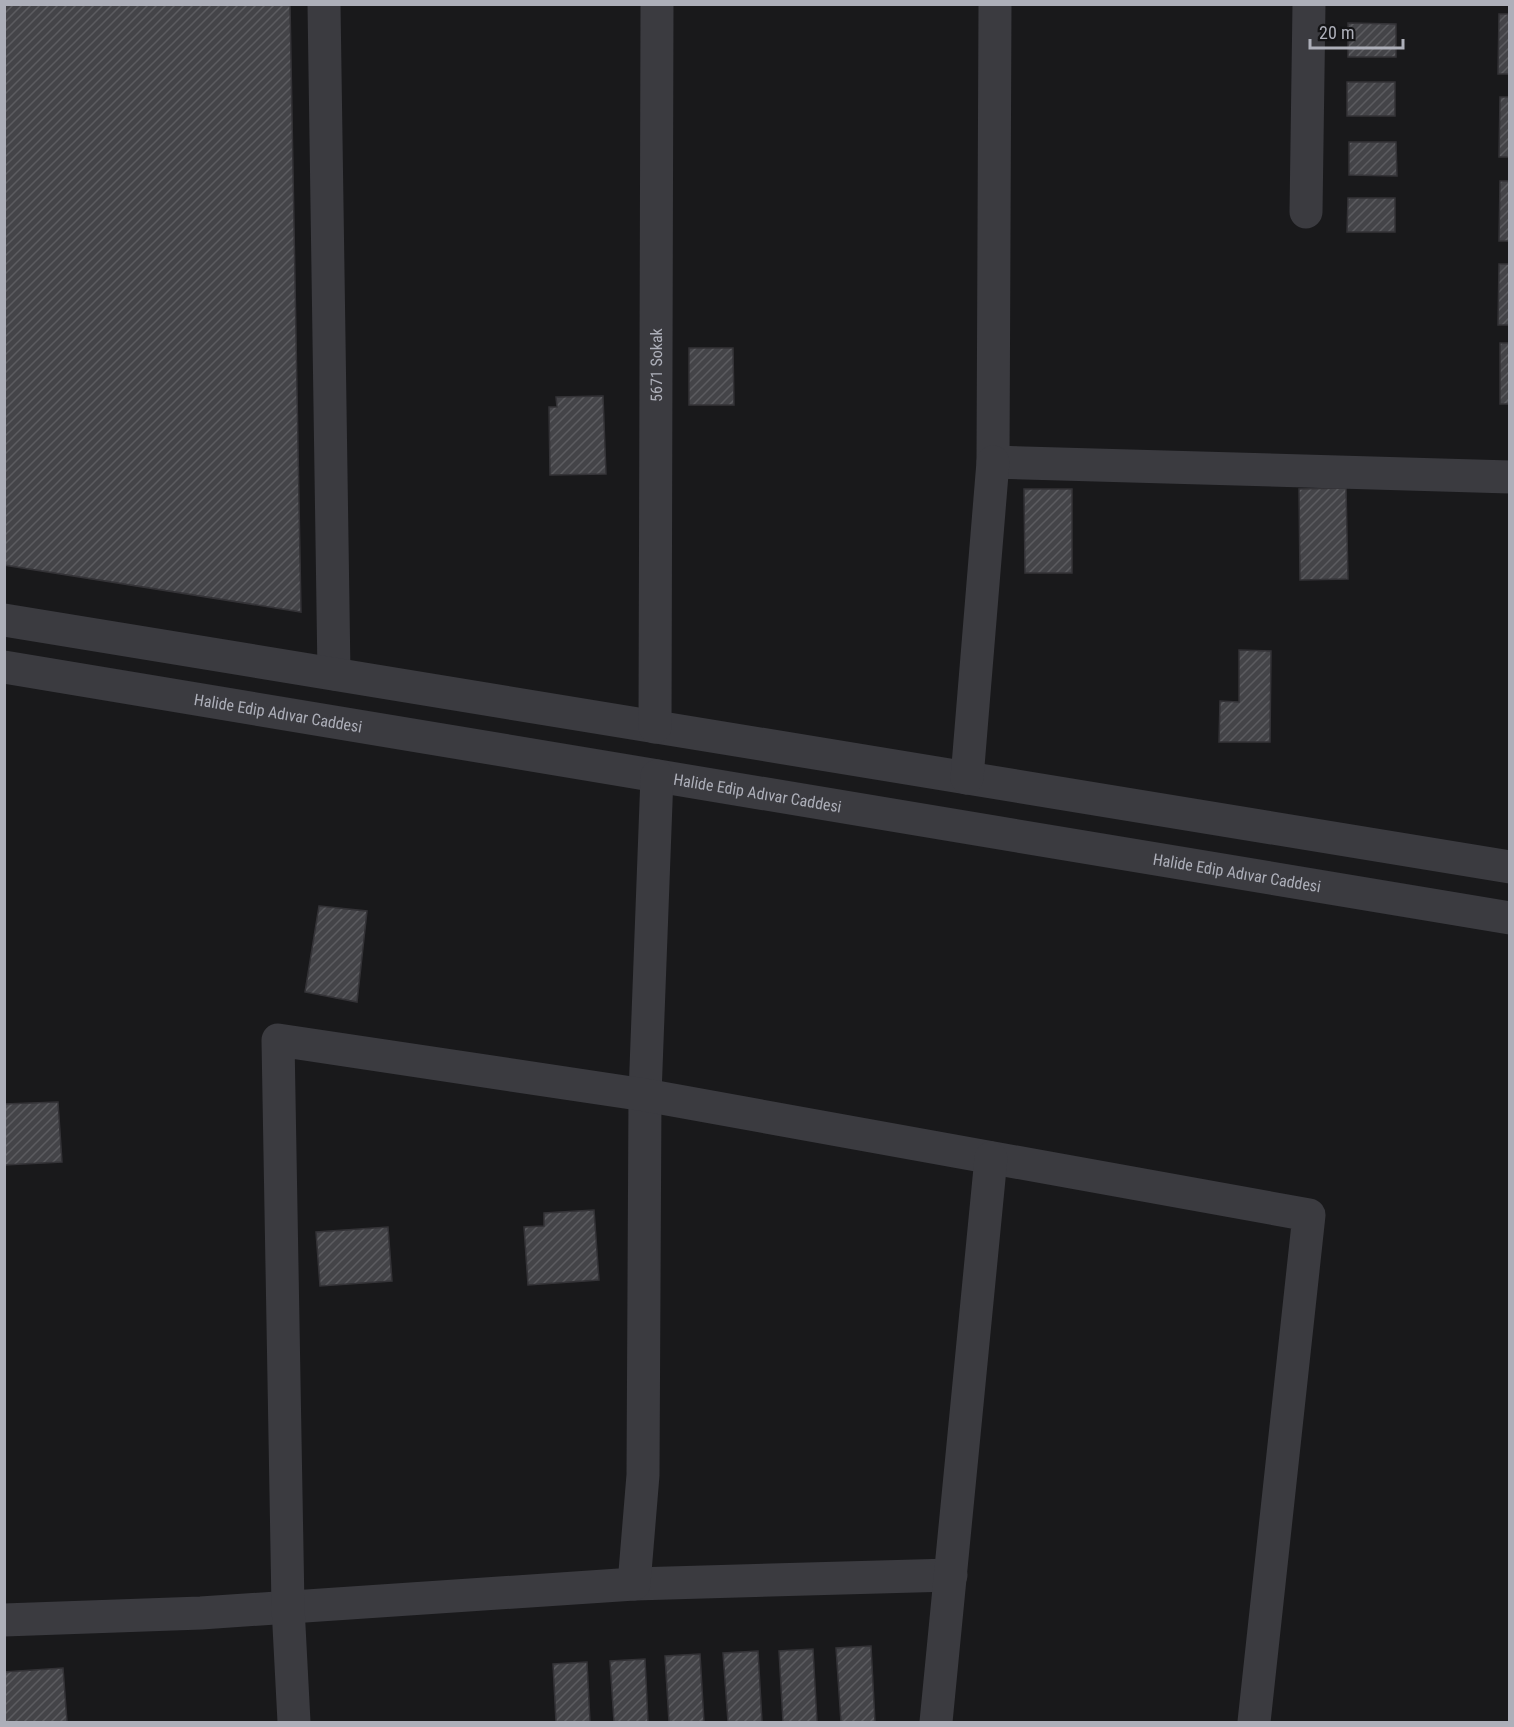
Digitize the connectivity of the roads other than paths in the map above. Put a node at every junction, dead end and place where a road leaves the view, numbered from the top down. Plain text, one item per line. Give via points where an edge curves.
1 (324, 4) edge
2 (657, 4) edge
3 (995, 4) edge
4 (1309, 4) edge
5 (1306, 212) dead end
6 (993, 462) junction
7 (1509, 477) edge
8 (4, 620) edge
9 (4, 667) edge
10 (334, 674) junction
11 (655, 727) junction
12 (657, 776) junction
13 (967, 778) junction
14 (1509, 867) edge
15 (1509, 918) edge
16 (645, 1095) junction
17 (991, 1158) junction
18 (951, 1575) junction
19 (634, 1584) junction
20 (288, 1607) junction
21 (4, 1620) edge
22 (294, 1722) edge
23 (936, 1722) edge
24 (1254, 1722) edge

1 - 10 street
2 - 11 street, 5671 Sokak
3 - 6 street
4 - 5 street
6 - 7 street
6 - 13 street
8 - 10 street
9 - 12 street, Halide Edip Adıvar Caddesi
10 - 11 street
11 - 13 street
12 - 15 street, Halide Edip Adıvar Caddesi
12 - 16 street
13 - 14 street
16 - 17 street
16 - 19 street via 643,1475
16 - 20 street via 278,1040
17 - 18 street
17 - 24 street via 1309,1215
18 - 19 street
18 - 23 street
19 - 20 street
20 - 21 street
20 - 22 street

